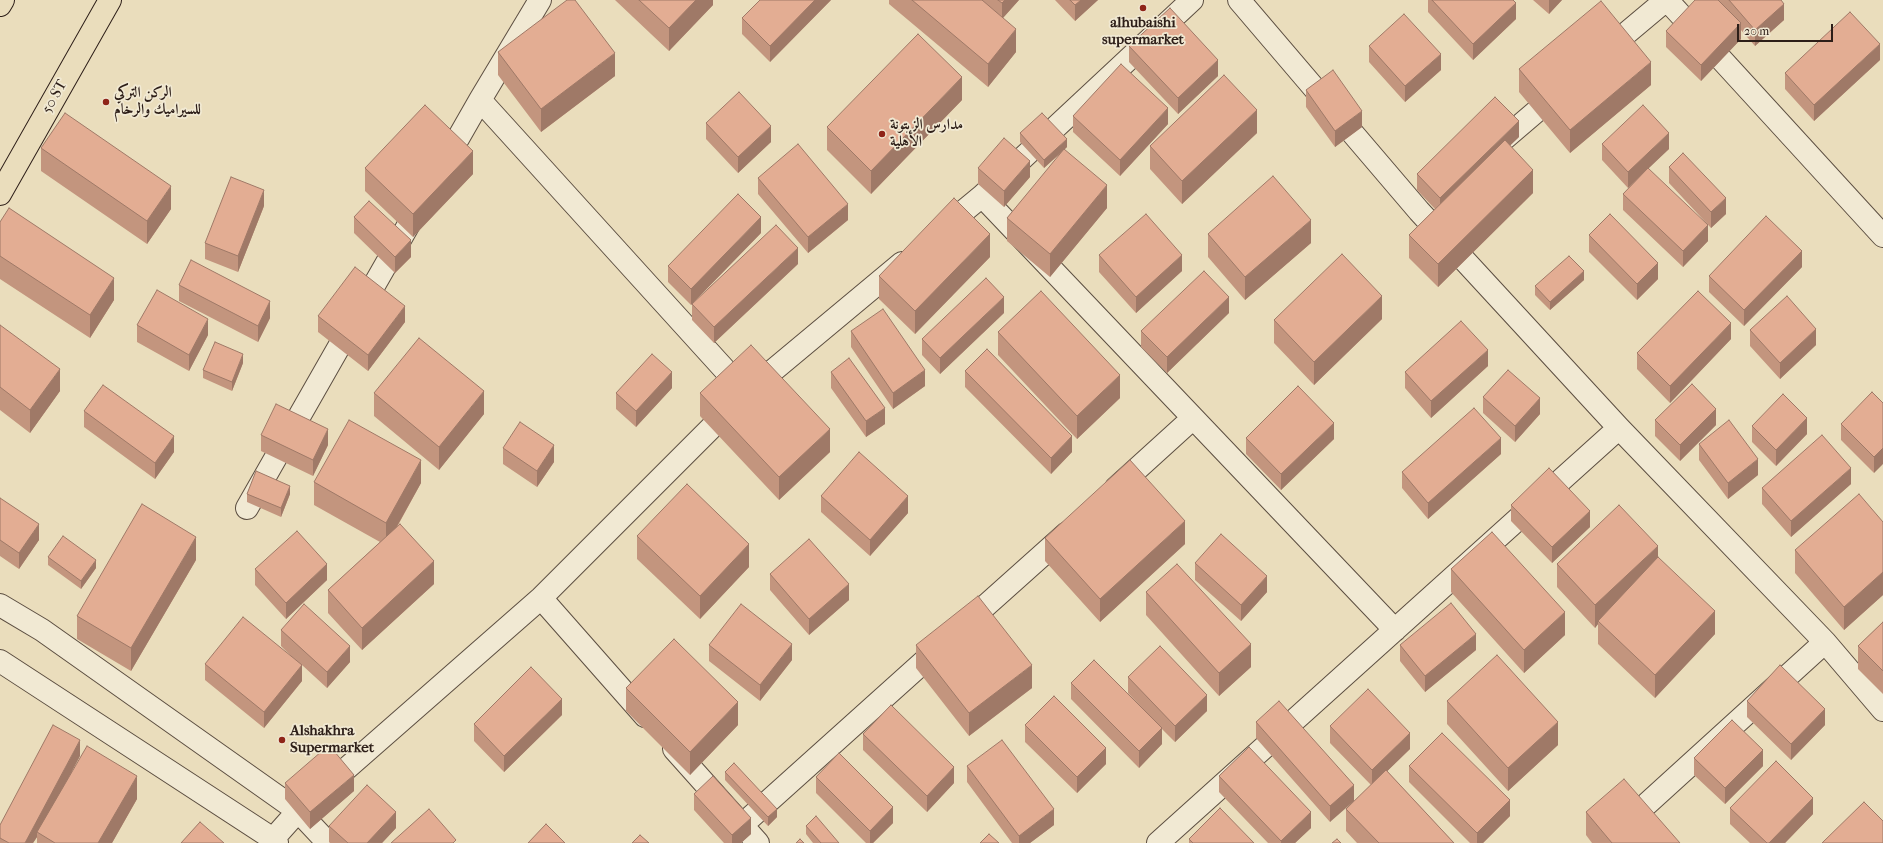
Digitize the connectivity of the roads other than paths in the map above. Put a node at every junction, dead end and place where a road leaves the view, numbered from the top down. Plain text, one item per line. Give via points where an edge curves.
1 (3, 0) edge
2 (110, 0) edge
3 (540, 0) edge
4 (1192, 0) edge
5 (1239, 0) edge
6 (1666, 0) edge
7 (0, 5) edge
8 (480, 100) junction
9 (1479, 160) edge
10 (0, 194) edge
11 (982, 196) junction
12 (1437, 196) edge
13 (1419, 211) junction
14 (1883, 236) edge
15 (746, 393) junction
16 (1192, 419) junction
17 (1619, 428) junction
18 (1103, 500) edge
19 (247, 508) dead end
20 (1080, 521) edge
21 (541, 598) junction
22 (0, 605) edge
23 (1395, 630) junction
24 (1825, 642) junction
25 (0, 661) edge
26 (1883, 710) edge
27 (298, 811) junction
28 (742, 826) junction
29 (275, 841) edge
30 (328, 843) edge
31 (758, 843) edge
32 (1158, 843) edge
33 (1604, 843) edge

1 - 7 main road
2 - 10 main road, 50 ST
3 - 8 street
4 - 11 street
5 - 13 street
6 - 9 street
6 - 14 street
8 - 15 street
8 - 19 street
11 - 15 street
11 - 16 street
12 - 13 street
13 - 17 street
15 - 21 street
16 - 18 street
16 - 23 street
17 - 23 street
17 - 24 street
20 - 28 street
21 - 27 street
21 - 28 street
22 - 27 street via 42,630
23 - 32 street
24 - 26 street
24 - 33 street
25 - 29 street
27 - 29 street
27 - 30 street
28 - 31 street

